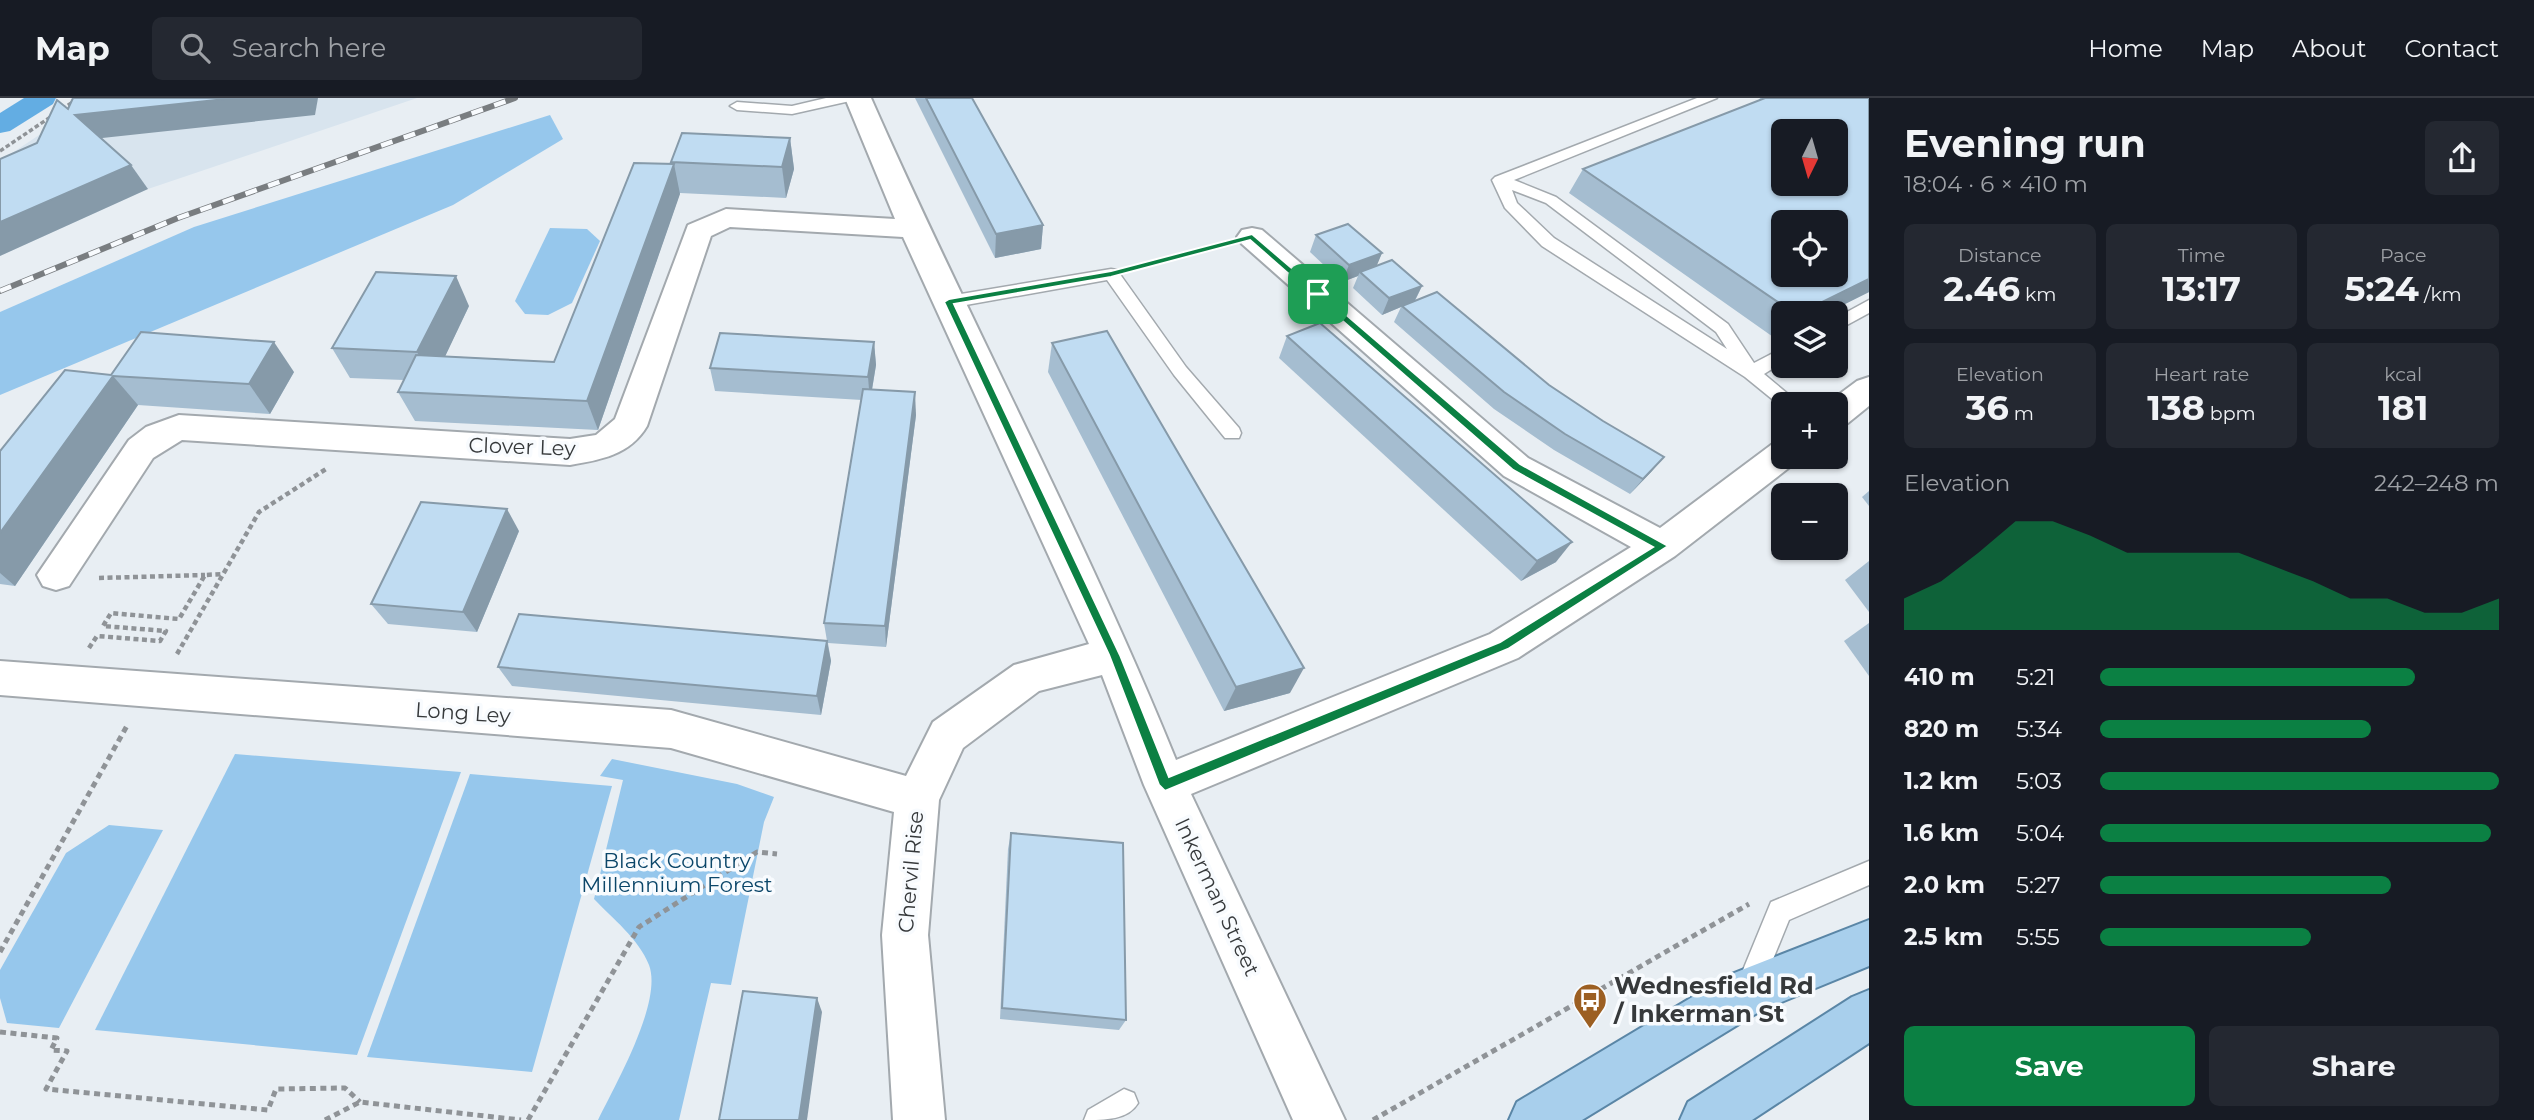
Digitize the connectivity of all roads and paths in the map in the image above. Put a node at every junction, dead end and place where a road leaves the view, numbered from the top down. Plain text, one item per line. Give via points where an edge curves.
1 (79, 98) edge
2 (845, 98) edge
3 (859, 98) edge
4 (1710, 98) edge
5 (737, 106) dead end
6 (0, 151) edge
7 (1500, 180) junction
8 (914, 229) junction
9 (1252, 237) joint
10 (1111, 274) junction
11 (949, 302) junction
12 (1869, 306) edge
13 (1848, 318) edge
14 (1771, 361) edge
15 (1751, 373) junction
16 (1869, 389) edge
17 (1776, 392) edge
18 (1848, 405) edge
19 (1232, 433) dead end
20 (373, 439) junction
21 (1771, 463) edge
22 (1662, 546) junction
23 (223, 574) junction
24 (56, 575) joint
25 (205, 575) junction
26 (99, 653) dead end
27 (1114, 655) junction
28 (166, 675) junction
29 (0, 678) edge
30 (1165, 785) junction
31 (917, 799) junction
32 (777, 854) dead end
33 (1869, 873) edge
34 (1750, 904) dead end
35 (1869, 943) edge
36 (0, 952) edge
37 (1746, 992) junction
38 (1869, 1014) edge
39 (0, 1032) edge
40 (360, 1102) junction
41 (1124, 1103) dead end
42 (325, 1120) edge
43 (521, 1120) edge
44 (528, 1120) edge
45 (919, 1120) edge
46 (1098, 1120) edge
47 (1319, 1120) edge
48 (1373, 1120) edge
49 (1535, 1120) edge
50 (1706, 1120) edge

1 - 6 path
2 - 5 lane via 792,110
3 - 8 street, Inkerman Street
4 - 7 lane
7 - 15 lane via 1510,205 1548,242
7 - 15 lane via 1551,200 1722,328
8 - 11 street, Inkerman Street
8 - 20 street, Clover Ley via 726,218 698,231 630,426 605,446 570,452
9 - 10 path
9 - 22 street via 1516,467
10 - 11 lane
10 - 19 lane via 1180,371
11 - 27 street, Inkerman Street
12 - 13 lane
14 - 15 lane
15 - 17 lane
16 - 18 street
20 - 23 path via 259,512
20 - 24 street, Clover Ley via 179,428 158,436 141,449
21 - 22 street
22 - 30 street via 1504,646
23 - 25 path
23 - 28 path
24 - 25 path
25 - 26 path via 179,619 111,613 103,626 166,631 160,641 97,636 87,652
27 - 30 street, Inkerman Street
27 - 31 street, Chervil Rise via 1028,677 948,735
28 - 29 street, Long Ley
28 - 31 street, Long Ley via 671,729
28 - 36 path via 139,720 131,720
30 - 47 street, Inkerman Street
31 - 45 street, Chervil Rise via 905,935
32 - 44 path via 757,852 639,927
33 - 37 lane via 1780,911
34 - 48 path
35 - 37 main road
37 - 49 main road
38 - 50 main road
39 - 40 path via 57,1038 51,1050 67,1051 46,1089 268,1110 276,1089 345,1088
40 - 42 path
40 - 43 path
41 - 46 lane

